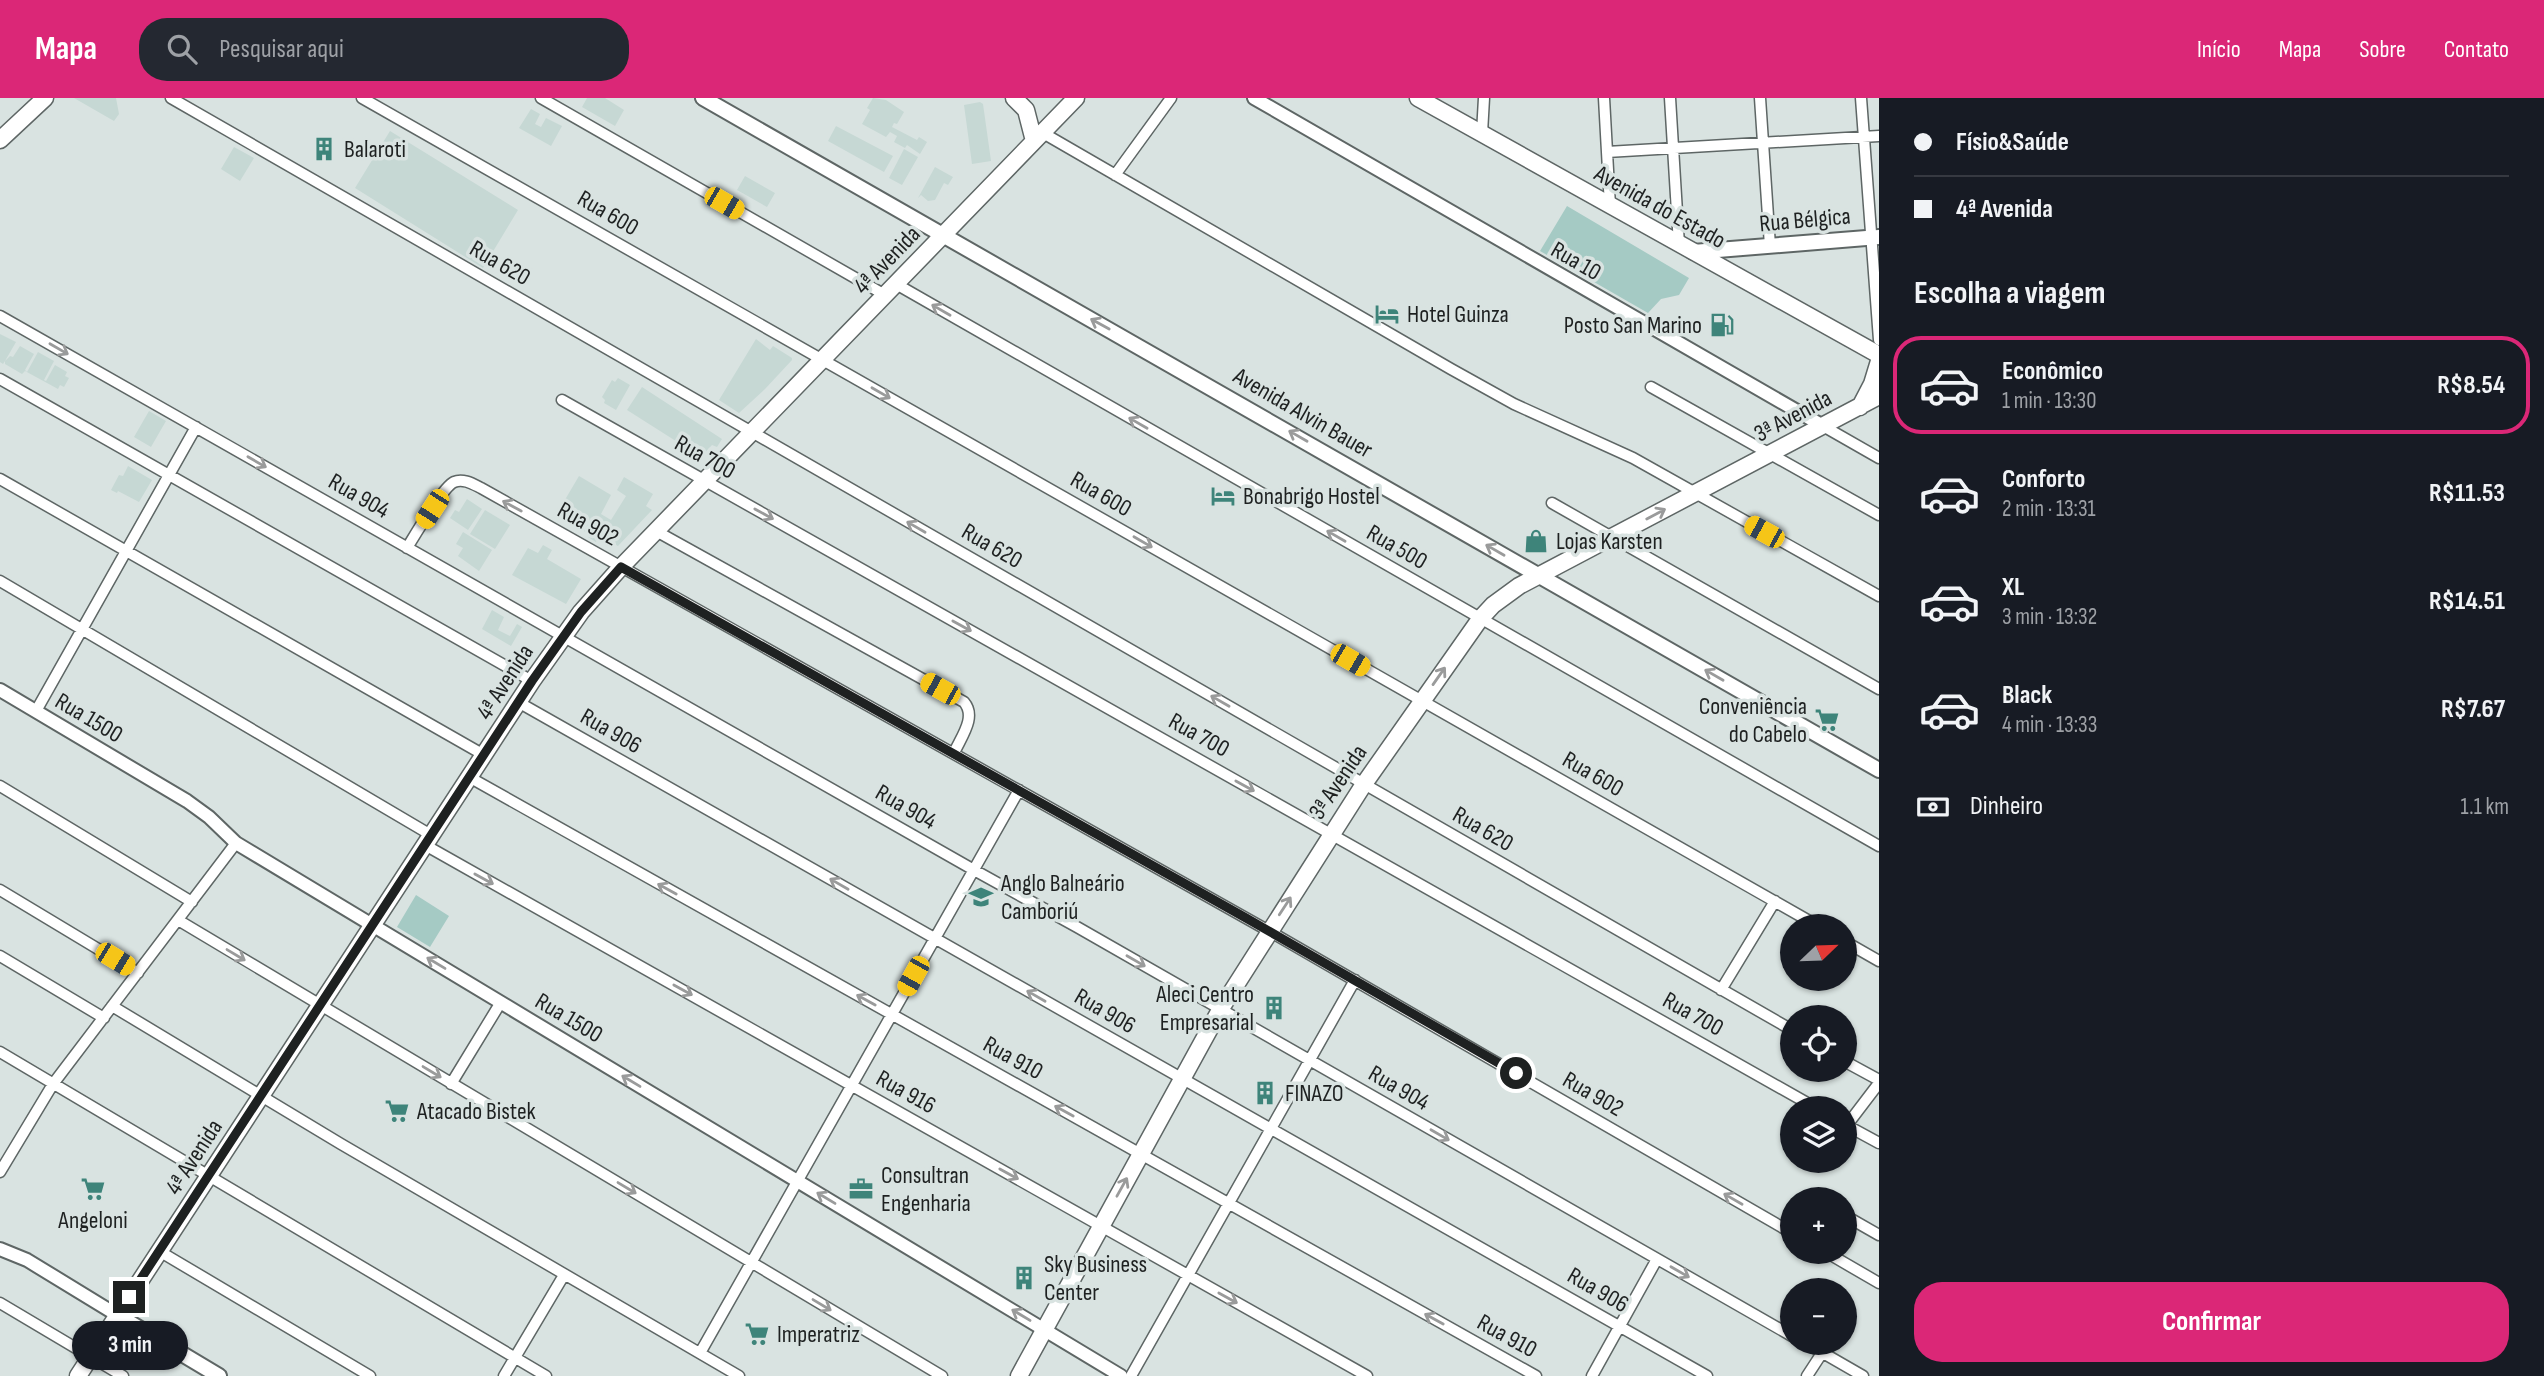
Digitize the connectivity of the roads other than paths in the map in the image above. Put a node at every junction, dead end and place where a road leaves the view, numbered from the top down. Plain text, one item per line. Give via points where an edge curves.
1 (45, 98) edge
2 (170, 98) edge
3 (362, 98) edge
4 (541, 98) edge
5 (703, 98) edge
6 (1014, 98) edge
7 (1076, 98) edge
8 (1171, 98) edge
9 (1254, 98) edge
10 (1484, 98) edge
11 (1604, 98) edge
12 (1670, 98) edge
13 (1760, 98) edge
14 (1861, 98) edge
15 (1423, 99) edge
16 (1482, 133) junction
17 (1864, 136) junction
18 (1879, 136) edge
19 (1038, 137) junction
20 (0, 139) edge
21 (1763, 143) junction
22 (1674, 148) junction
23 (1607, 152) junction
24 (1115, 175) junction
25 (1610, 206) junction
26 (943, 235) junction
27 (1875, 237) edge
28 (1770, 246) junction
29 (1686, 248) junction
30 (890, 289) junction
31 (0, 316) edge
32 (1879, 340) edge
33 (1879, 355) edge
34 (822, 359) junction
35 (1879, 361) edge
36 (0, 379) edge
37 (1651, 387) dead end
38 (1879, 396) edge
39 (562, 400) dead end
40 (1860, 407) junction
41 (1823, 426) junction
42 (196, 427) junction
43 (752, 432) junction
44 (1770, 454) junction
45 (1879, 458) edge
46 (169, 474) junction
47 (0, 479) edge
48 (704, 480) junction
49 (1695, 493) junction
50 (1552, 503) dead end
51 (1879, 515) edge
52 (656, 531) junction
53 (1613, 536) junction
54 (407, 548) junction
55 (126, 551) junction
56 (621, 567) junction
57 (1539, 575) junction
58 (0, 581) edge
59 (1879, 596) edge
60 (1480, 619) junction
61 (82, 629) junction
62 (563, 636) junction
63 (532, 681) junction
64 (1879, 689) edge
65 (0, 690) edge
66 (1422, 701) junction
67 (518, 702) junction
68 (36, 711) junction
69 (954, 753) junction
70 (484, 755) junction
71 (1879, 770) edge
72 (469, 778) junction
73 (1364, 784) junction
74 (0, 786) edge
75 (1019, 790) junction
76 (1331, 834) junction
77 (428, 840) junction
78 (236, 843) junction
79 (1879, 846) edge
80 (974, 870) junction
81 (0, 890) edge
82 (1774, 901) junction
83 (192, 902) junction
84 (1797, 914) edge
85 (178, 920) junction
86 (373, 925) junction
87 (1269, 931) junction
88 (935, 938) junction
89 (1857, 948) edge
90 (0, 956) edge
91 (1879, 961) edge
92 (138, 972) junction
93 (1355, 980) junction
94 (1721, 990) junction
95 (501, 1002) junction
96 (320, 1005) junction
97 (113, 1006) junction
98 (1220, 1010) junction
99 (892, 1014) junction
100 (104, 1017) junction
101 (1780, 1023) edge
102 (0, 1052) edge
103 (1309, 1061) junction
104 (1857, 1068) edge
105 (1181, 1078) junction
106 (1879, 1082) edge
107 (53, 1084) junction
108 (451, 1084) junction
109 (851, 1086) junction
110 (261, 1096) junction
111 (1795, 1096) edge
112 (1857, 1111) edge
113 (1271, 1129) junction
114 (1857, 1131) edge
115 (1879, 1143) edge
116 (1140, 1154) junction
117 (3, 1158) edge
118 (0, 1172) edge
119 (208, 1176) junction
120 (797, 1181) junction
121 (1228, 1203) junction
122 (1857, 1222) edge
123 (1100, 1226) junction
124 (1780, 1226) edge
125 (1879, 1235) edge
126 (1, 1251) edge
127 (159, 1251) junction
128 (1657, 1259) junction
129 (751, 1262) junction
130 (1846, 1264) edge
131 (564, 1275) junction
132 (1188, 1275) junction
133 (1879, 1283) edge
134 (0, 1303) edge
135 (117, 1315) junction
136 (1619, 1326) junction
137 (1044, 1329) junction
138 (1780, 1329) edge
139 (700, 1353) junction
140 (1821, 1355) edge
141 (1826, 1355) edge
142 (90, 1356) junction
143 (515, 1358) junction
144 (78, 1376) edge
145 (124, 1376) edge
146 (219, 1376) edge
147 (370, 1376) edge
148 (504, 1376) edge
149 (546, 1376) edge
150 (739, 1376) edge
151 (942, 1376) edge
152 (1018, 1376) edge
153 (1121, 1376) edge
154 (1131, 1376) edge
155 (1367, 1376) edge
156 (1536, 1376) edge
157 (1592, 1376) edge
158 (1707, 1376) edge
159 (1807, 1376) edge
160 (1863, 1376) edge

1 - 20 main road
2 - 43 street, Rua 620
3 - 34 street, Rua 600
4 - 30 street, Rua 500
5 - 26 main road, Avenida Alvin Bauer
6 - 19 main road via 1026,110
7 - 19 main road, 4ª Avenida
8 - 24 street
9 - 41 street, Rua 10
10 - 16 street
11 - 23 street
12 - 22 street
13 - 21 street
14 - 17 street
15 - 16 main road, Avenida do Estado
16 - 25 main road, Avenida do Estado
17 - 18 street
17 - 21 street
17 - 27 street
19 - 24 street
19 - 26 main road, 4ª Avenida
21 - 22 street
21 - 28 street
22 - 23 street
22 - 29 street
23 - 25 street
24 - 49 street via 1514,404 1633,458
25 - 29 main road, Avenida do Estado
26 - 30 main road, 4ª Avenida
57 -> 26 main road, Avenida Alvin Bauer
27 - 28 main road, Rua Bélgica
27 - 32 street
28 - 29 main road, Rua Bélgica
29 - 33 main road, Avenida do Estado
30 - 34 main road, 4ª Avenida
60 -> 30 street, Rua 500
31 -> 42 street, Rua 904
34 - 43 main road, 4ª Avenida
34 -> 66 street, Rua 600
35 - 40 main road
36 - 46 street
37 - 44 street
38 - 40 main road, 3ª Avenida
39 - 48 street, Rua 700
40 - 41 main road, 3ª Avenida
41 - 44 main road, 3ª Avenida
41 - 45 street, Rua 10
42 - 46 street
42 -> 54 street, Rua 904
43 - 48 main road, 4ª Avenida
73 -> 43 street, Rua 620
44 - 49 main road, 3ª Avenida
44 - 51 street
46 - 55 street
46 - 63 street
47 - 55 street
48 - 52 main road, 4ª Avenida
48 -> 76 street, Rua 700
53 -> 49 main road, 3ª Avenida
49 - 59 street
50 - 53 street
52 - 56 main road, 4ª Avenida
52 - 69 street via 964,702 971,716
53 - 57 main road, 3ª Avenida
53 - 64 street
56 -> 54 street, Rua 902 via 467,481 454,482 445,490
54 - 62 street, Rua 904
55 - 61 street
55 - 70 street
56 - 62 main road, 4ª Avenida
56 - 69 street, Rua 902
57 - 60 main road, 3ª Avenida via 1505,595
71 -> 57 main road, Avenida Alvin Bauer
58 - 61 street, Rua 916
66 -> 60 main road, 3ª Avenida
60 - 79 street, Rua 500
61 - 68 street
61 - 77 street, Rua 916
62 - 63 main road, 4ª Avenida
62 - 80 street, Rua 904
63 - 67 main road, 4ª Avenida
65 - 68 street, Rua 1500
66 - 73 main road, 3ª Avenida
66 - 82 street, Rua 600
67 - 70 main road, 4ª Avenida
88 -> 67 street, Rua 906
68 - 78 street, Rua 1500 via 187,801
69 - 75 street, Rua 902
70 - 72 main road, 4ª Avenida
72 - 77 main road, 4ª Avenida
99 -> 72 street, Rua 910
73 - 76 main road, 3ª Avenida
73 - 94 street, Rua 620
74 - 83 street
75 - 80 street
75 - 87 street, Rua 902
87 -> 76 main road, 3ª Avenida
76 - 111 street, Rua 700
77 - 86 main road, 4ª Avenida
77 -> 109 street, Rua 916
78 - 83 street
78 - 86 street, Rua 1500
80 - 88 street
80 -> 98 street, Rua 904
81 - 92 street
82 - 84 street, Rua 600
82 - 94 street
83 - 85 street
85 - 92 street
85 -> 96 street
95 -> 86 street, Rua 1500
86 - 96 main road, 4ª Avenida
87 - 93 street, Rua 902
87 - 98 main road, 3ª Avenida
88 - 99 street
105 -> 88 street, Rua 906
89 - 91 street
90 - 100 street
92 - 97 street
93 - 103 street
124 -> 93 street, Rua 902
94 - 101 street, Rua 620
95 - 108 street
120 -> 95 street, Rua 1500
96 -> 108 street
96 - 110 main road, 4ª Avenida
97 - 100 street
97 - 110 street
98 - 103 street, Rua 904
98 - 105 main road, 3ª Avenida
99 - 109 street
116 -> 99 street, Rua 910
100 - 107 street
102 - 107 street
103 - 113 street
103 -> 128 street, Rua 904
104 - 106 street
105 - 113 street, Rua 906
105 - 116 main road, 3ª Avenida
106 - 112 street
107 - 117 street
107 - 119 street
108 -> 129 street
109 - 120 street
109 -> 123 street, Rua 916
110 - 119 main road, 4ª Avenida
110 - 131 street
113 - 121 street
113 - 136 street, Rua 906
114 - 115 street
116 - 121 street, Rua 910
123 -> 116 main road, 3ª Avenida
117 - 118 street
119 - 127 main road, 4ª Avenida
119 - 143 street
120 - 129 street
137 -> 120 street, Rua 1500
121 - 132 street
156 -> 121 street, Rua 910
122 - 125 street
123 - 132 street, Rua 916
123 - 137 main road, 3ª Avenida
126 - 135 street via 27,1259
127 - 135 main road, 4ª Avenida
127 - 147 street
128 - 136 street
128 -> 138 street, Rua 904
129 - 139 street
129 -> 151 street
130 - 133 street
131 - 139 street
131 - 143 street
132 - 154 street
132 -> 155 street, Rua 916
134 - 142 street
135 - 142 main road, 4ª Avenida
135 - 146 main road
136 - 157 street
136 - 158 street, Rua 906
137 - 152 main road, 3ª Avenida
137 - 153 street, Rua 1500
139 - 150 street
140 - 159 street
141 - 160 street
142 - 144 main road, 4ª Avenida
142 - 145 street
143 - 148 street
143 - 149 street

